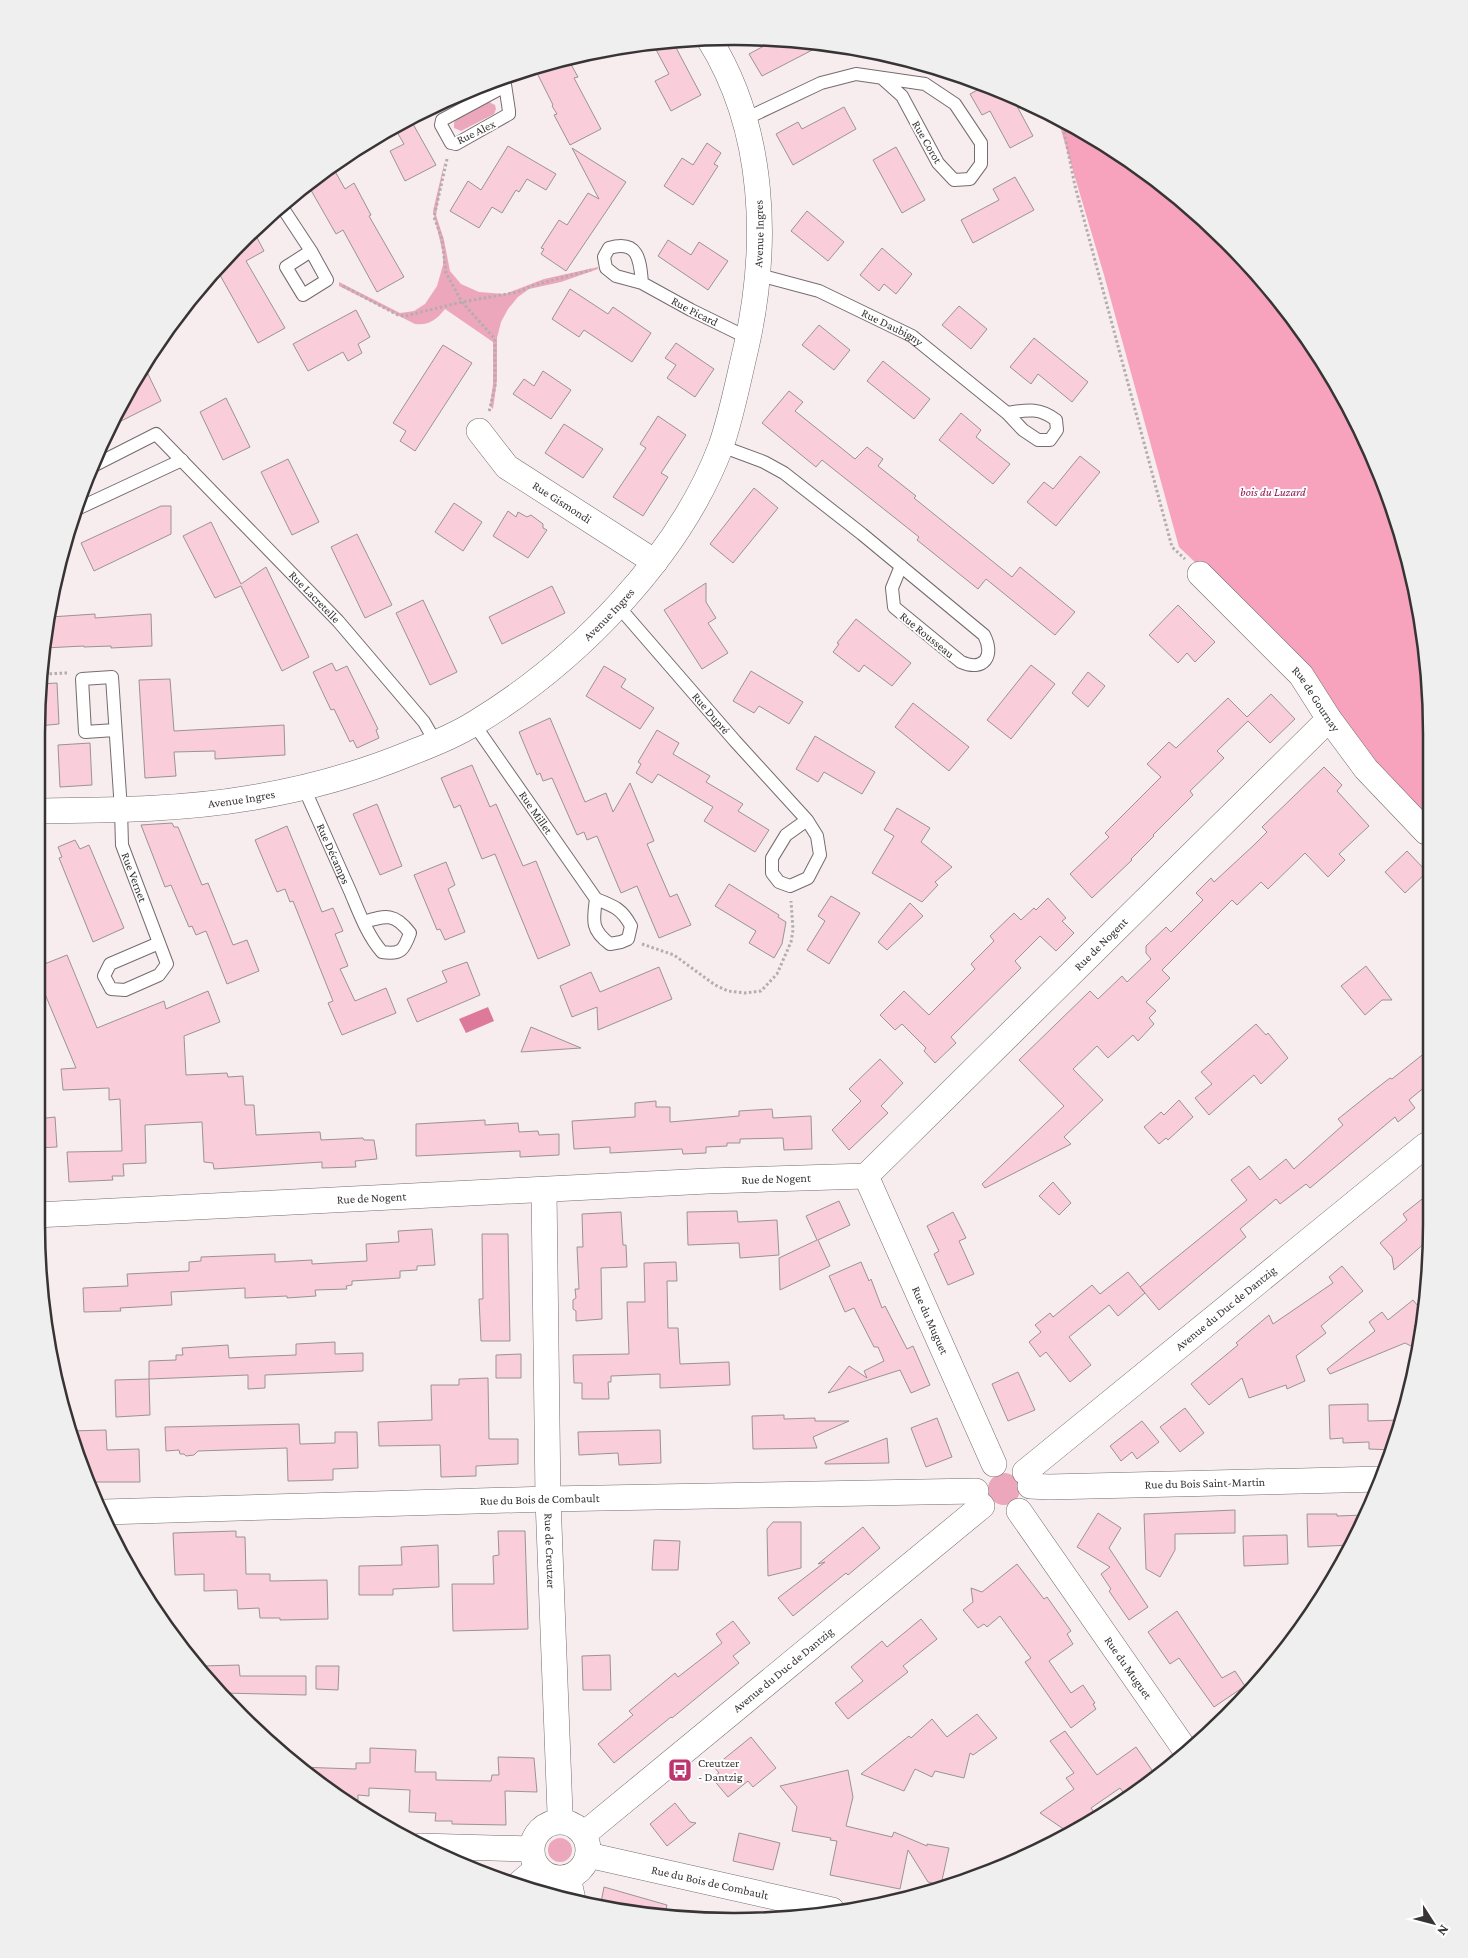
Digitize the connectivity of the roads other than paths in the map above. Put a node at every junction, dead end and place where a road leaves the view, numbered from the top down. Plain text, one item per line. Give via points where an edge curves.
1 (711, 46) edge
2 (883, 78) junction
3 (505, 85) edge
4 (494, 89) edge
5 (745, 118) junction
6 (285, 212) edge
7 (311, 251) junction
8 (759, 275) junction
9 (642, 283) junction
10 (748, 338) junction
11 (1007, 413) dead end
12 (479, 431) road end
13 (721, 446) junction
14 (182, 460) junction
15 (101, 462) edge
16 (85, 505) edge
17 (655, 562) junction
18 (901, 566) junction
19 (1200, 574) road end
20 (618, 606) junction
21 (1330, 719) junction
22 (474, 724) junction
23 (115, 730) junction
24 (436, 743) junction
25 (304, 788) junction
26 (121, 810) junction
27 (45, 811) edge
28 (807, 820) junction
29 (1423, 829) edge
30 (596, 899) junction
31 (364, 922) dead end
32 (159, 943) junction
33 (1423, 1148) edge
34 (866, 1176) junction
35 (544, 1190) junction
36 (45, 1215) edge
37 (994, 1464) junction
38 (1028, 1479) junction
39 (1374, 1479) edge
40 (979, 1498) junction
41 (548, 1499) junction
42 (1019, 1511) junction
43 (108, 1512) edge
44 (1182, 1747) edge
45 (578, 1837) junction
46 (449, 1851) edge
47 (530, 1866) edge
48 (570, 1889) edge
49 (822, 1907) edge

1 - 5 street, Avenue Ingres
2 - 2 lane, Rue Corot via 902,96 938,163 954,180 970,180 981,164 981,144 955,104 926,84
2 - 5 lane, Rue Corot via 856,74 821,83
3 - 4 lane, Rue Alex via 509,114 456,144 450,144 440,125 442,120
5 - 8 street, Avenue Ingres via 759,194
6 - 7 lane
7 - 7 lane via 286,267 303,295 327,280
8 - 10 street, Avenue Ingres
8 - 11 lane, Rue Daubigny via 819,291 912,336
9 - 9 lane, Rue Picard via 640,259 633,250 620,245 609,248 604,256 606,268 616,276
9 - 10 lane, Rue Picard
10 - 13 street, Avenue Ingres
12 - 17 street, Rue Gismondi via 507,467
13 - 17 street, Avenue Ingres via 688,511
13 - 18 lane, Rue Rousseau via 784,473
14 - 15 lane, Rue Lacretelle via 156,434
14 - 16 lane
14 - 24 lane, Rue Lacretelle via 338,621 424,722
17 - 20 street, Avenue Ingres
18 - 18 lane, Rue Rousseau via 892,588 894,607 960,662 971,666 986,660 989,645 984,635
19 - 21 street, Rue de Gournay via 1301,675
20 - 22 street, Avenue Ingres via 547,672
20 - 28 lane, Rue Dupré
21 - 29 street, Rue de Gournay via 1366,769
21 - 34 street, Rue de Nogent
22 - 24 street, Avenue Ingres
22 - 30 lane, Rue Millet
23 - 23 lane, Rue Vernet via 85,732 82,679 112,677
23 - 26 lane, Rue Vernet
24 - 25 street, Avenue Ingres via 371,770
25 - 26 street, Avenue Ingres via 217,804
25 - 31 lane, Rue Décamps
26 - 27 street, Avenue Ingres
26 - 32 lane, Rue Vernet via 122,845
28 - 28 lane, Rue Dupré via 786,835 772,858 772,873 779,882 790,886 808,878 820,855 817,836
30 - 30 lane, Rue Millet via 594,920 598,935 610,944 628,938 631,926 624,914
32 - 32 lane, Rue Vernet via 110,964 104,976 111,989 125,990 159,975 167,964
33 - 38 street, Avenue du Duc de Dantzig
34 - 35 street, Rue de Nogent
34 - 37 street, Rue du Muguet
35 - 36 street, Rue de Nogent
35 - 41 street, Rue de Creutzer
37 - 38 street via 1012,1464
37 - 40 street via 982,1473 977,1482
38 - 39 street, Rue du Bois Saint-Martin via 1057,1487
38 - 42 street via 1030,1495
40 - 41 street, Rue du Bois de Combault
40 - 42 street via 991,1513 1000,1516
40 - 45 street, Avenue du Duc de Dantzig
41 - 43 street, Rue du Bois de Combault
41 - 45 street, Rue de Creutzer via 559,1796
42 - 44 street, Rue du Muguet
45 - 47 street via 553,1822 544,1826 533,1840
45 - 48 street via 581,1868
45 - 49 street, Rue du Bois de Combault
46 - 47 street
47 - 48 street

